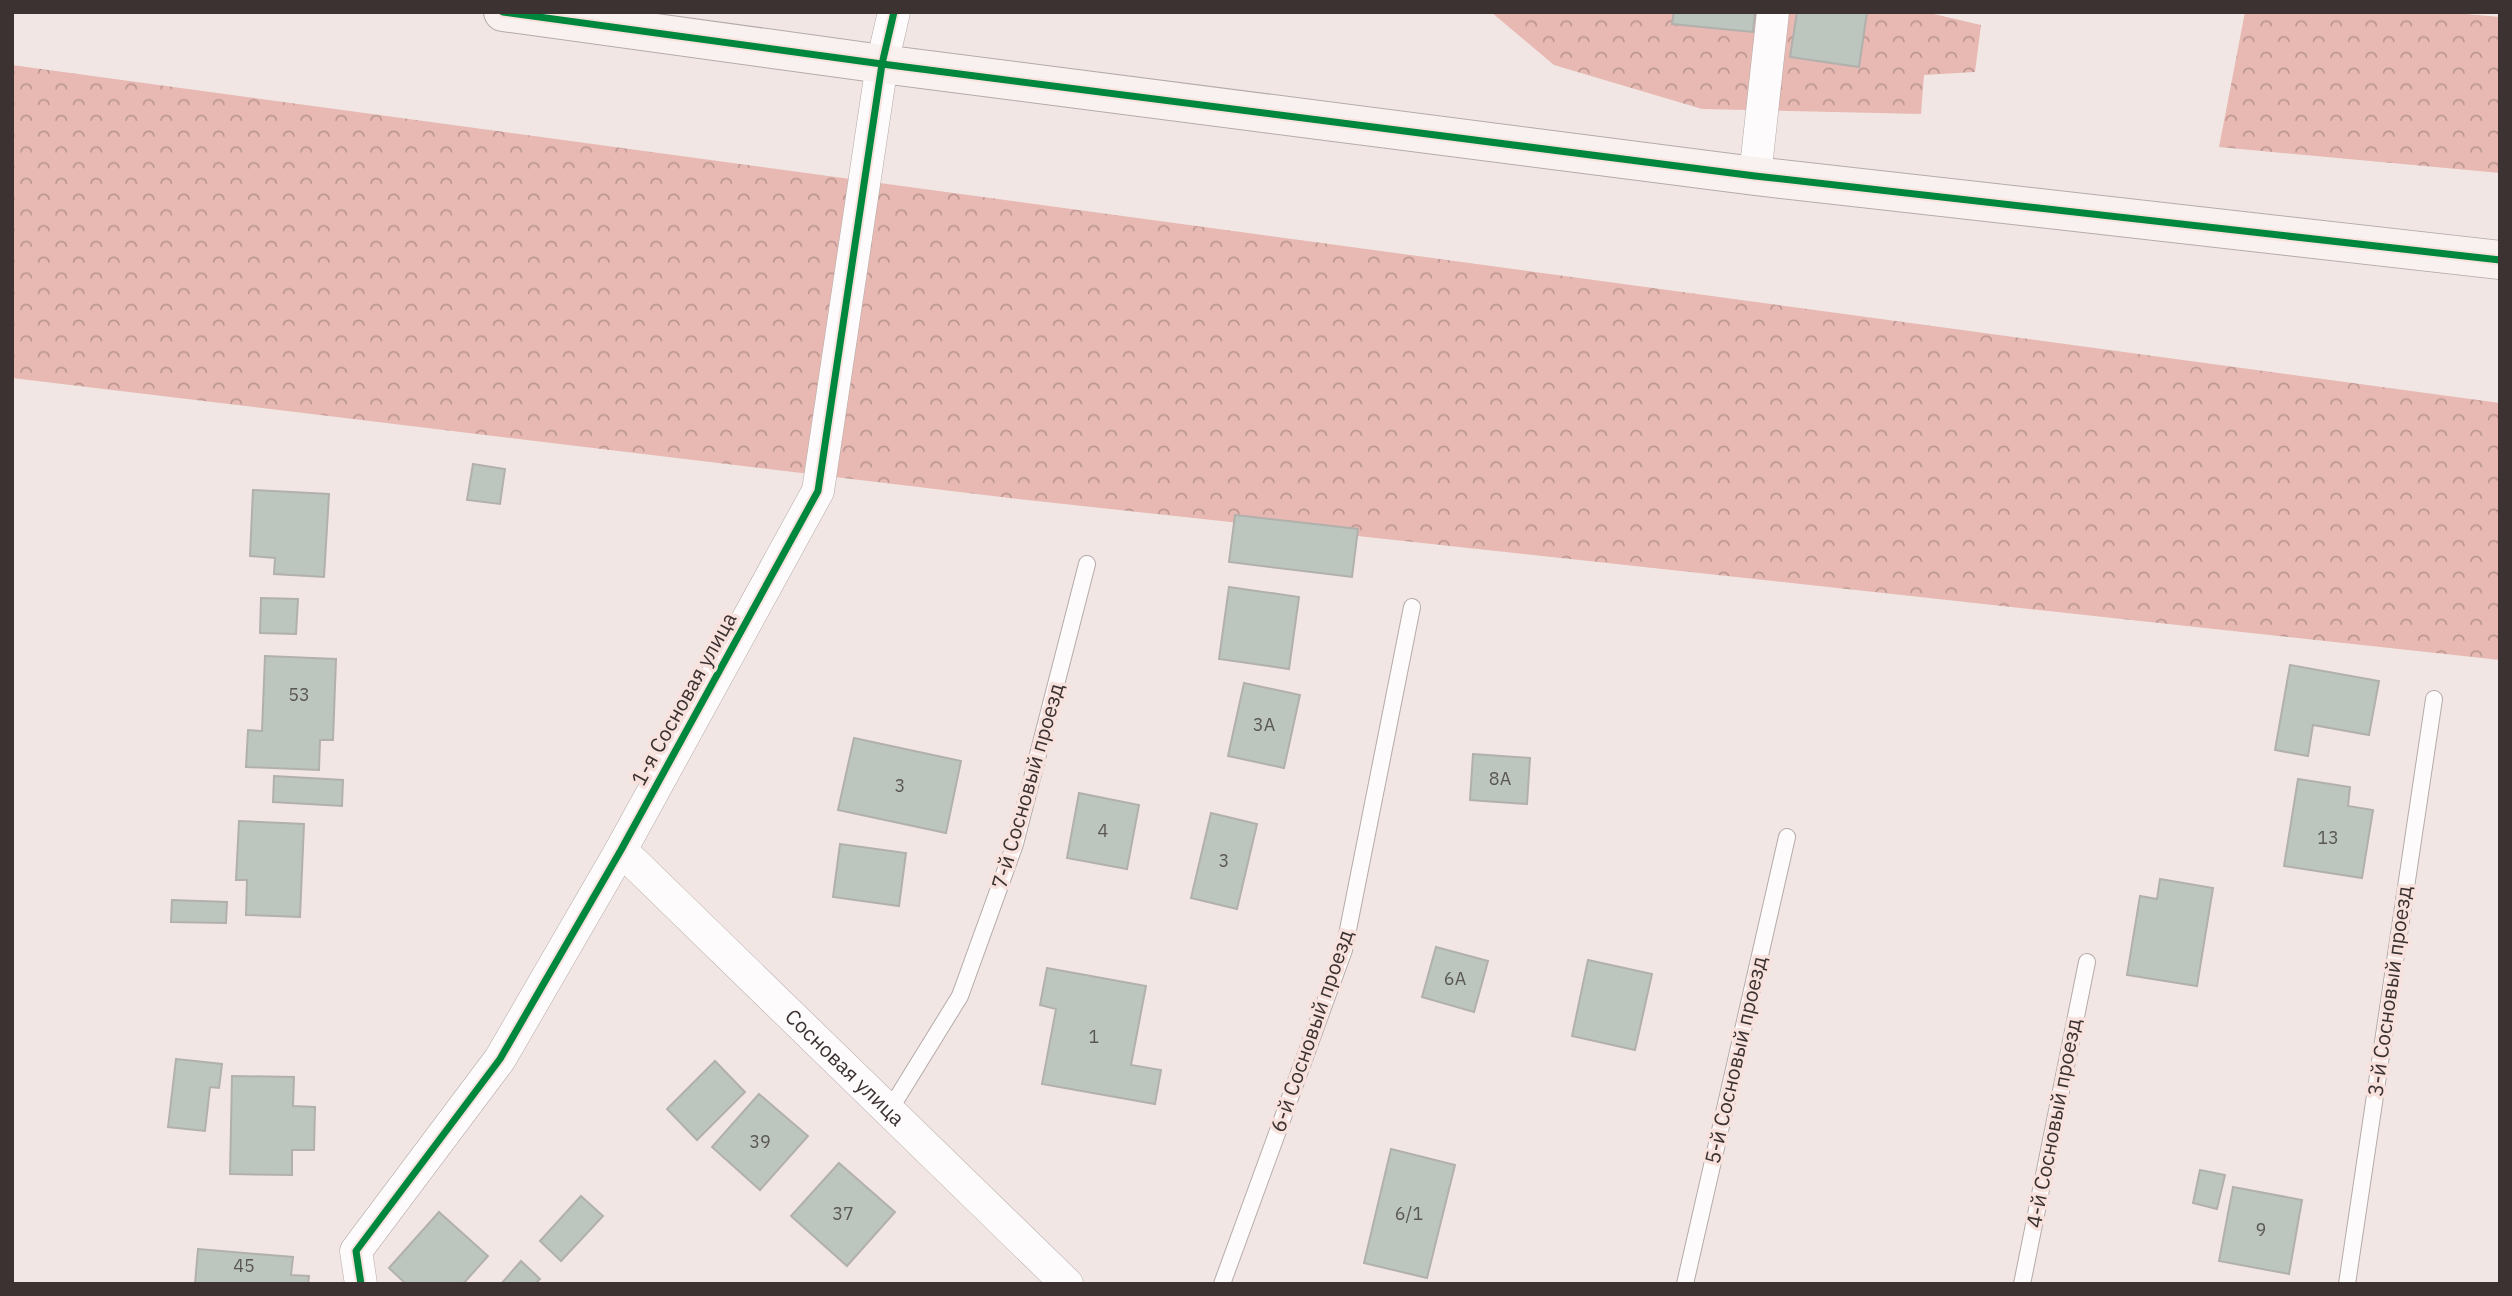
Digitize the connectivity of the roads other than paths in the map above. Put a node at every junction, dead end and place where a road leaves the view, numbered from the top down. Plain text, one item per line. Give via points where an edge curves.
1 (894, 12) edge
2 (1773, 12) edge
3 (522, 13) edge
4 (882, 64) junction
5 (1755, 176) junction
6 (2500, 260) edge
7 (1087, 564) dead end
8 (1412, 607) dead end
9 (2434, 699) dead end
10 (1787, 836) dead end
11 (621, 850) junction
12 (2087, 962) dead end
13 (889, 1111) junction
14 (361, 1284) edge
15 (1066, 1284) edge
16 (1222, 1284) edge
17 (1685, 1284) edge
18 (2022, 1284) edge
19 (2347, 1284) edge

1 - 4 street, 1-я Сосновая улица
2 - 5 street
3 - 4 street
4 - 5 street
4 - 11 street, 1-я Сосновая улица via 818,491
5 - 6 street
7 - 13 lane, 7-й Сосновый проезд via 1016,844 993,908 960,996
8 - 16 lane, 6-й Сосновый проезд via 1344,950
9 - 19 lane, 3-й Сосновый проезд
10 - 17 lane, 5-й Сосновый проезд
11 - 13 street, Сосновая улица
11 - 14 street, 1-я Сосновая улица via 500,1059 356,1251
12 - 18 lane, 4-й Сосновый проезд
13 - 15 street, Сосновая улица

